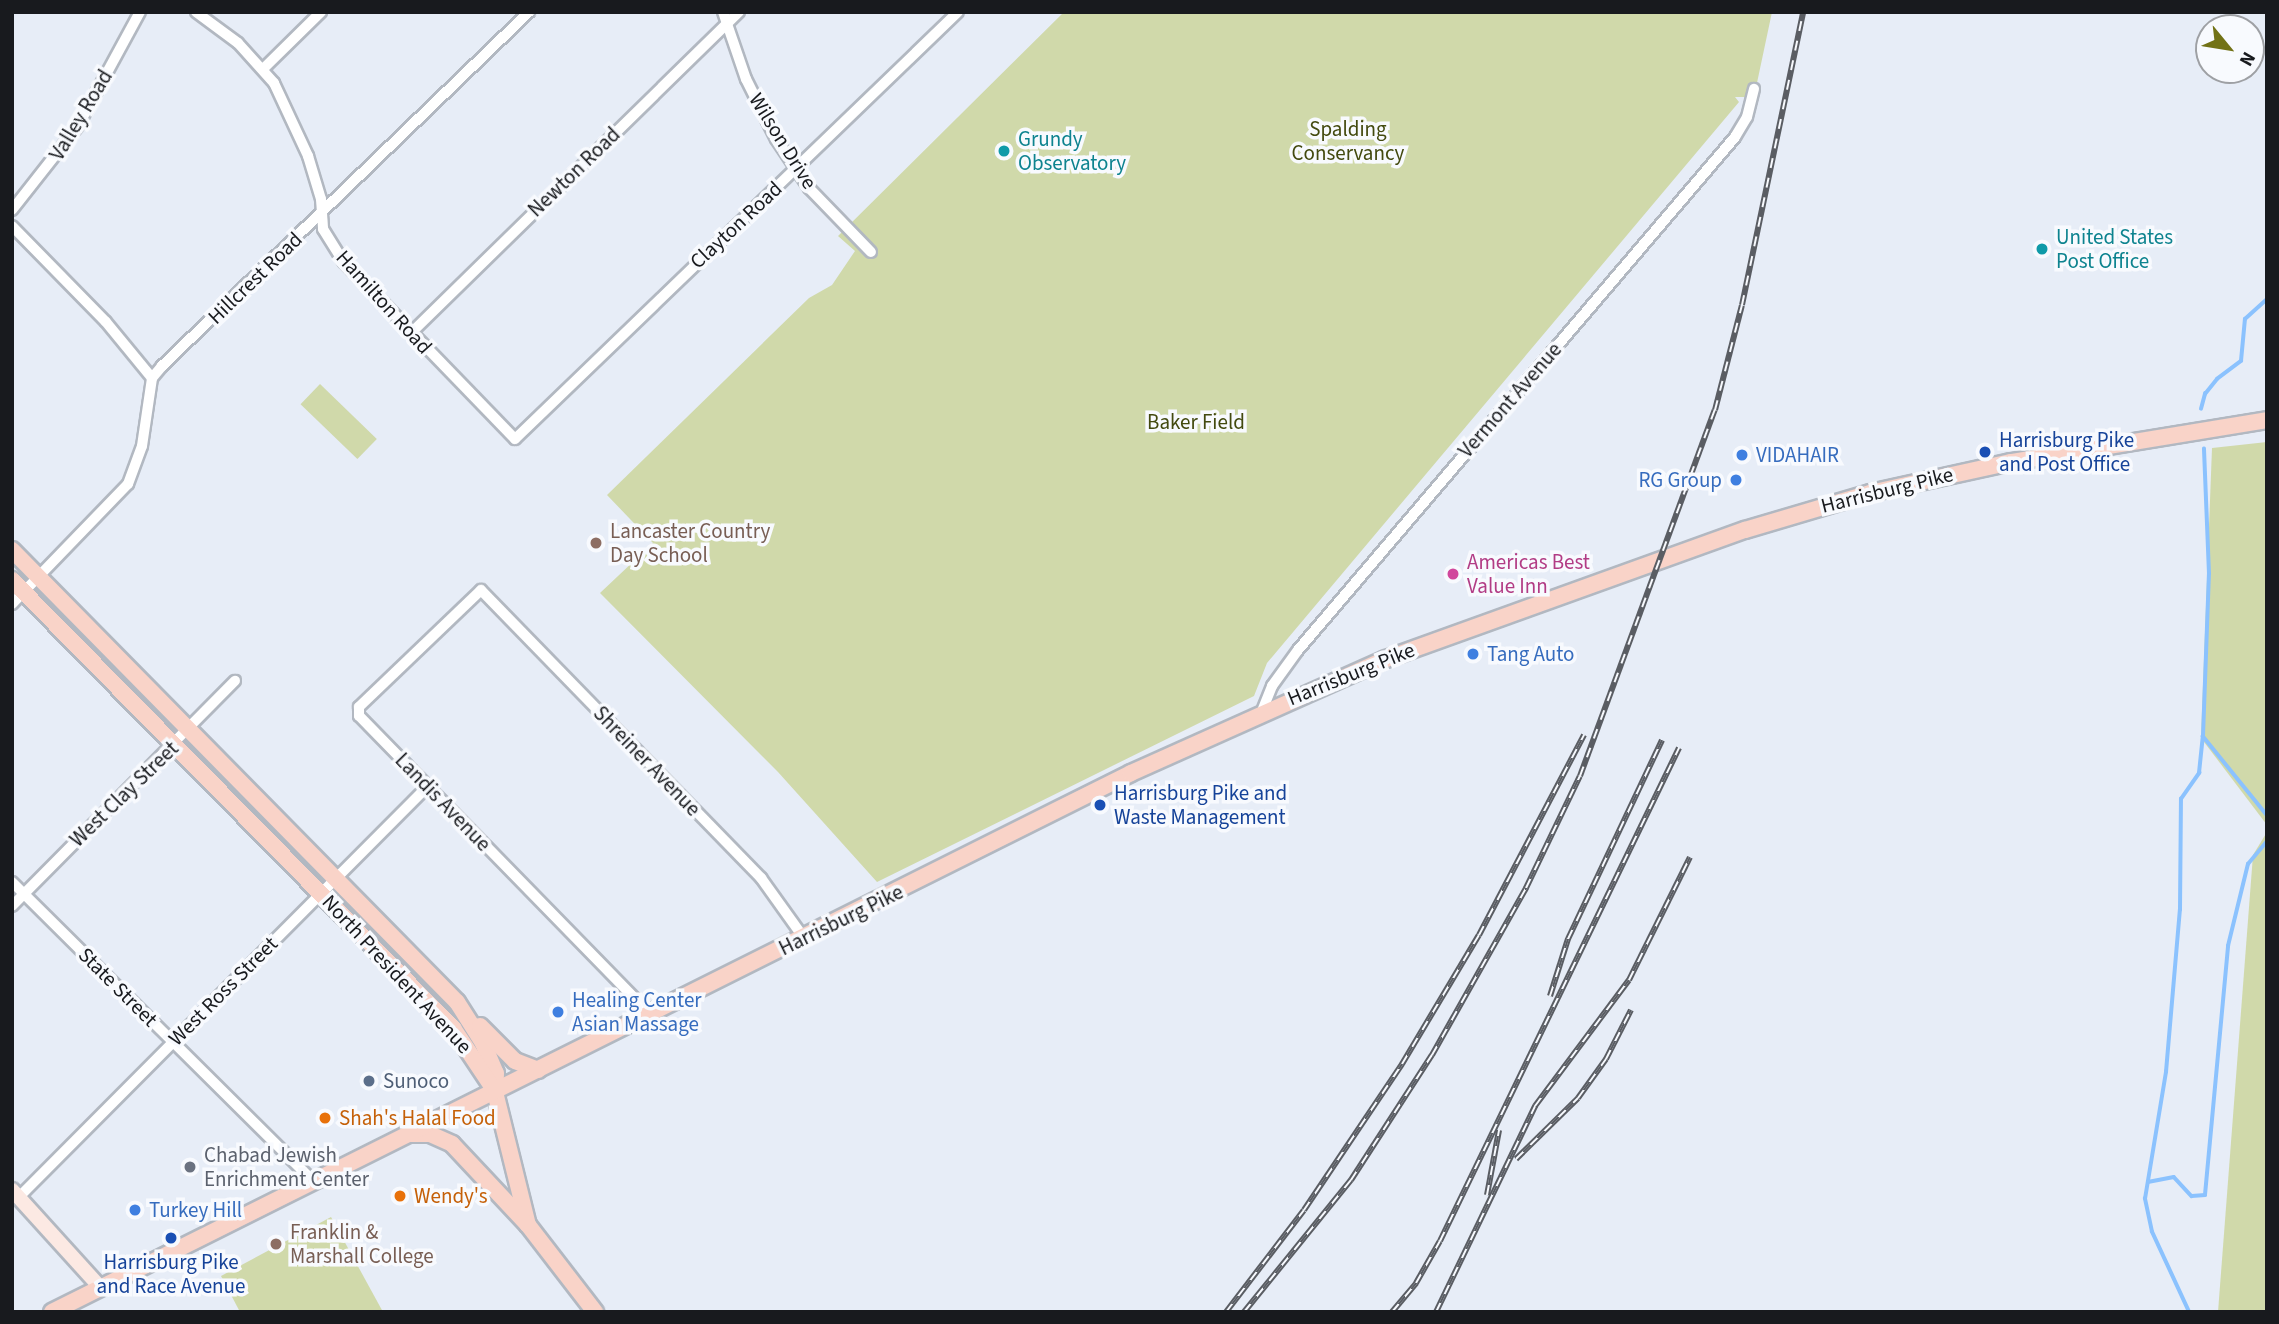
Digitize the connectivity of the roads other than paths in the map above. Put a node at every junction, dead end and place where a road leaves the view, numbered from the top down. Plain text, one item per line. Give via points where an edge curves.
1 (140, 12) edge
2 (196, 12) edge
3 (321, 12) edge
4 (529, 12) edge
5 (723, 12) edge
6 (739, 12) edge
7 (958, 12) edge
8 (726, 25) junction
9 (264, 68) junction
10 (1754, 89) dead end
11 (797, 169) junction
12 (12, 210) edge
13 (322, 213) junction
14 (12, 226) edge
15 (871, 252) dead end
16 (411, 333) junction
17 (152, 378) junction
18 (2263, 418) edge
19 (515, 439) joint
20 (12, 550) edge
21 (39, 577) junction
22 (12, 580) edge
23 (481, 590) joint
24 (24, 592) junction
25 (12, 604) edge
26 (235, 681) dead end
27 (1262, 711) junction
28 (190, 730) junction
29 (173, 743) junction
30 (428, 786) junction
31 (336, 878) junction
32 (12, 882) edge
33 (321, 893) junction
34 (24, 894) junction
35 (12, 906) edge
36 (804, 938) junction
37 (457, 1002) junction
38 (651, 1015) junction
39 (173, 1042) junction
40 (538, 1070) junction
41 (495, 1091) junction
42 (408, 1134) junction
43 (313, 1181) junction
44 (15, 1193) edge
45 (528, 1225) junction
46 (100, 1287) junction
47 (52, 1312) edge
48 (595, 1312) edge

1 - 12 street, Valley Road via 78,126
2 - 9 street, Hamilton Road
3 - 9 street
4 - 13 street, Hillcrest Road
5 - 8 street, Wilson Drive
6 - 8 street, Newton Road
7 - 11 street, Clayton Road
8 - 11 street, Wilson Drive via 760,112
8 - 16 street, Newton Road
9 - 13 street, Hamilton Road via 299,129
10 - 27 street, Vermont Avenue via 1747,117 1735,137 1298,650 1275,680
11 - 15 street, Wilson Drive
11 - 19 street, Clayton Road
13 - 16 street, Hamilton Road via 323,229 344,262
13 - 17 street, Hillcrest Road
14 - 17 street via 106,322
16 - 19 street, Hamilton Road
17 - 21 street via 142,446 129,481
18 - 27 main road, Harrisburg Pike via 2011,461 1821,506 1457,632
20 - 21 main road, North President Avenue
21 - 24 street
21 - 28 main road, North President Avenue
22 - 24 main road, North President Avenue
23 - 30 street, Landis Avenue via 357,711
23 - 36 street, Shreiner Avenue via 761,878
24 - 25 street
24 - 29 main road, North President Avenue
26 - 28 street, West Clay Street
27 - 36 main road, Harrisburg Pike
28 - 29 street, West Clay Street
28 - 31 main road, North President Avenue
29 - 33 main road, North President Avenue
29 - 34 street, West Clay Street
30 - 31 street, West Ross Street
30 - 38 street, Landis Avenue
31 - 33 street, West Ross Street
31 - 37 main road, North President Avenue
32 - 34 street, State Street
33 - 39 street, West Ross Street
33 - 41 main road, North President Avenue via 453,1028
34 - 35 street, West Clay Street
34 - 39 street, State Street
36 - 38 main road, Harrisburg Pike
37 - 40 main road via 515,1061
37 - 41 main road, North President Avenue via 489,1054 496,1073
38 - 40 main road, Harrisburg Pike
39 - 43 street, State Street
39 - 44 street, West Ross Street
40 - 41 main road, Harrisburg Pike
41 - 42 main road, Harrisburg Pike
41 - 45 main road
42 - 43 main road, Harrisburg Pike
42 - 45 main road via 430,1134 452,1144
43 - 46 main road, Harrisburg Pike
44 - 46 main road
45 - 48 main road
46 - 47 main road, Harrisburg Pike

